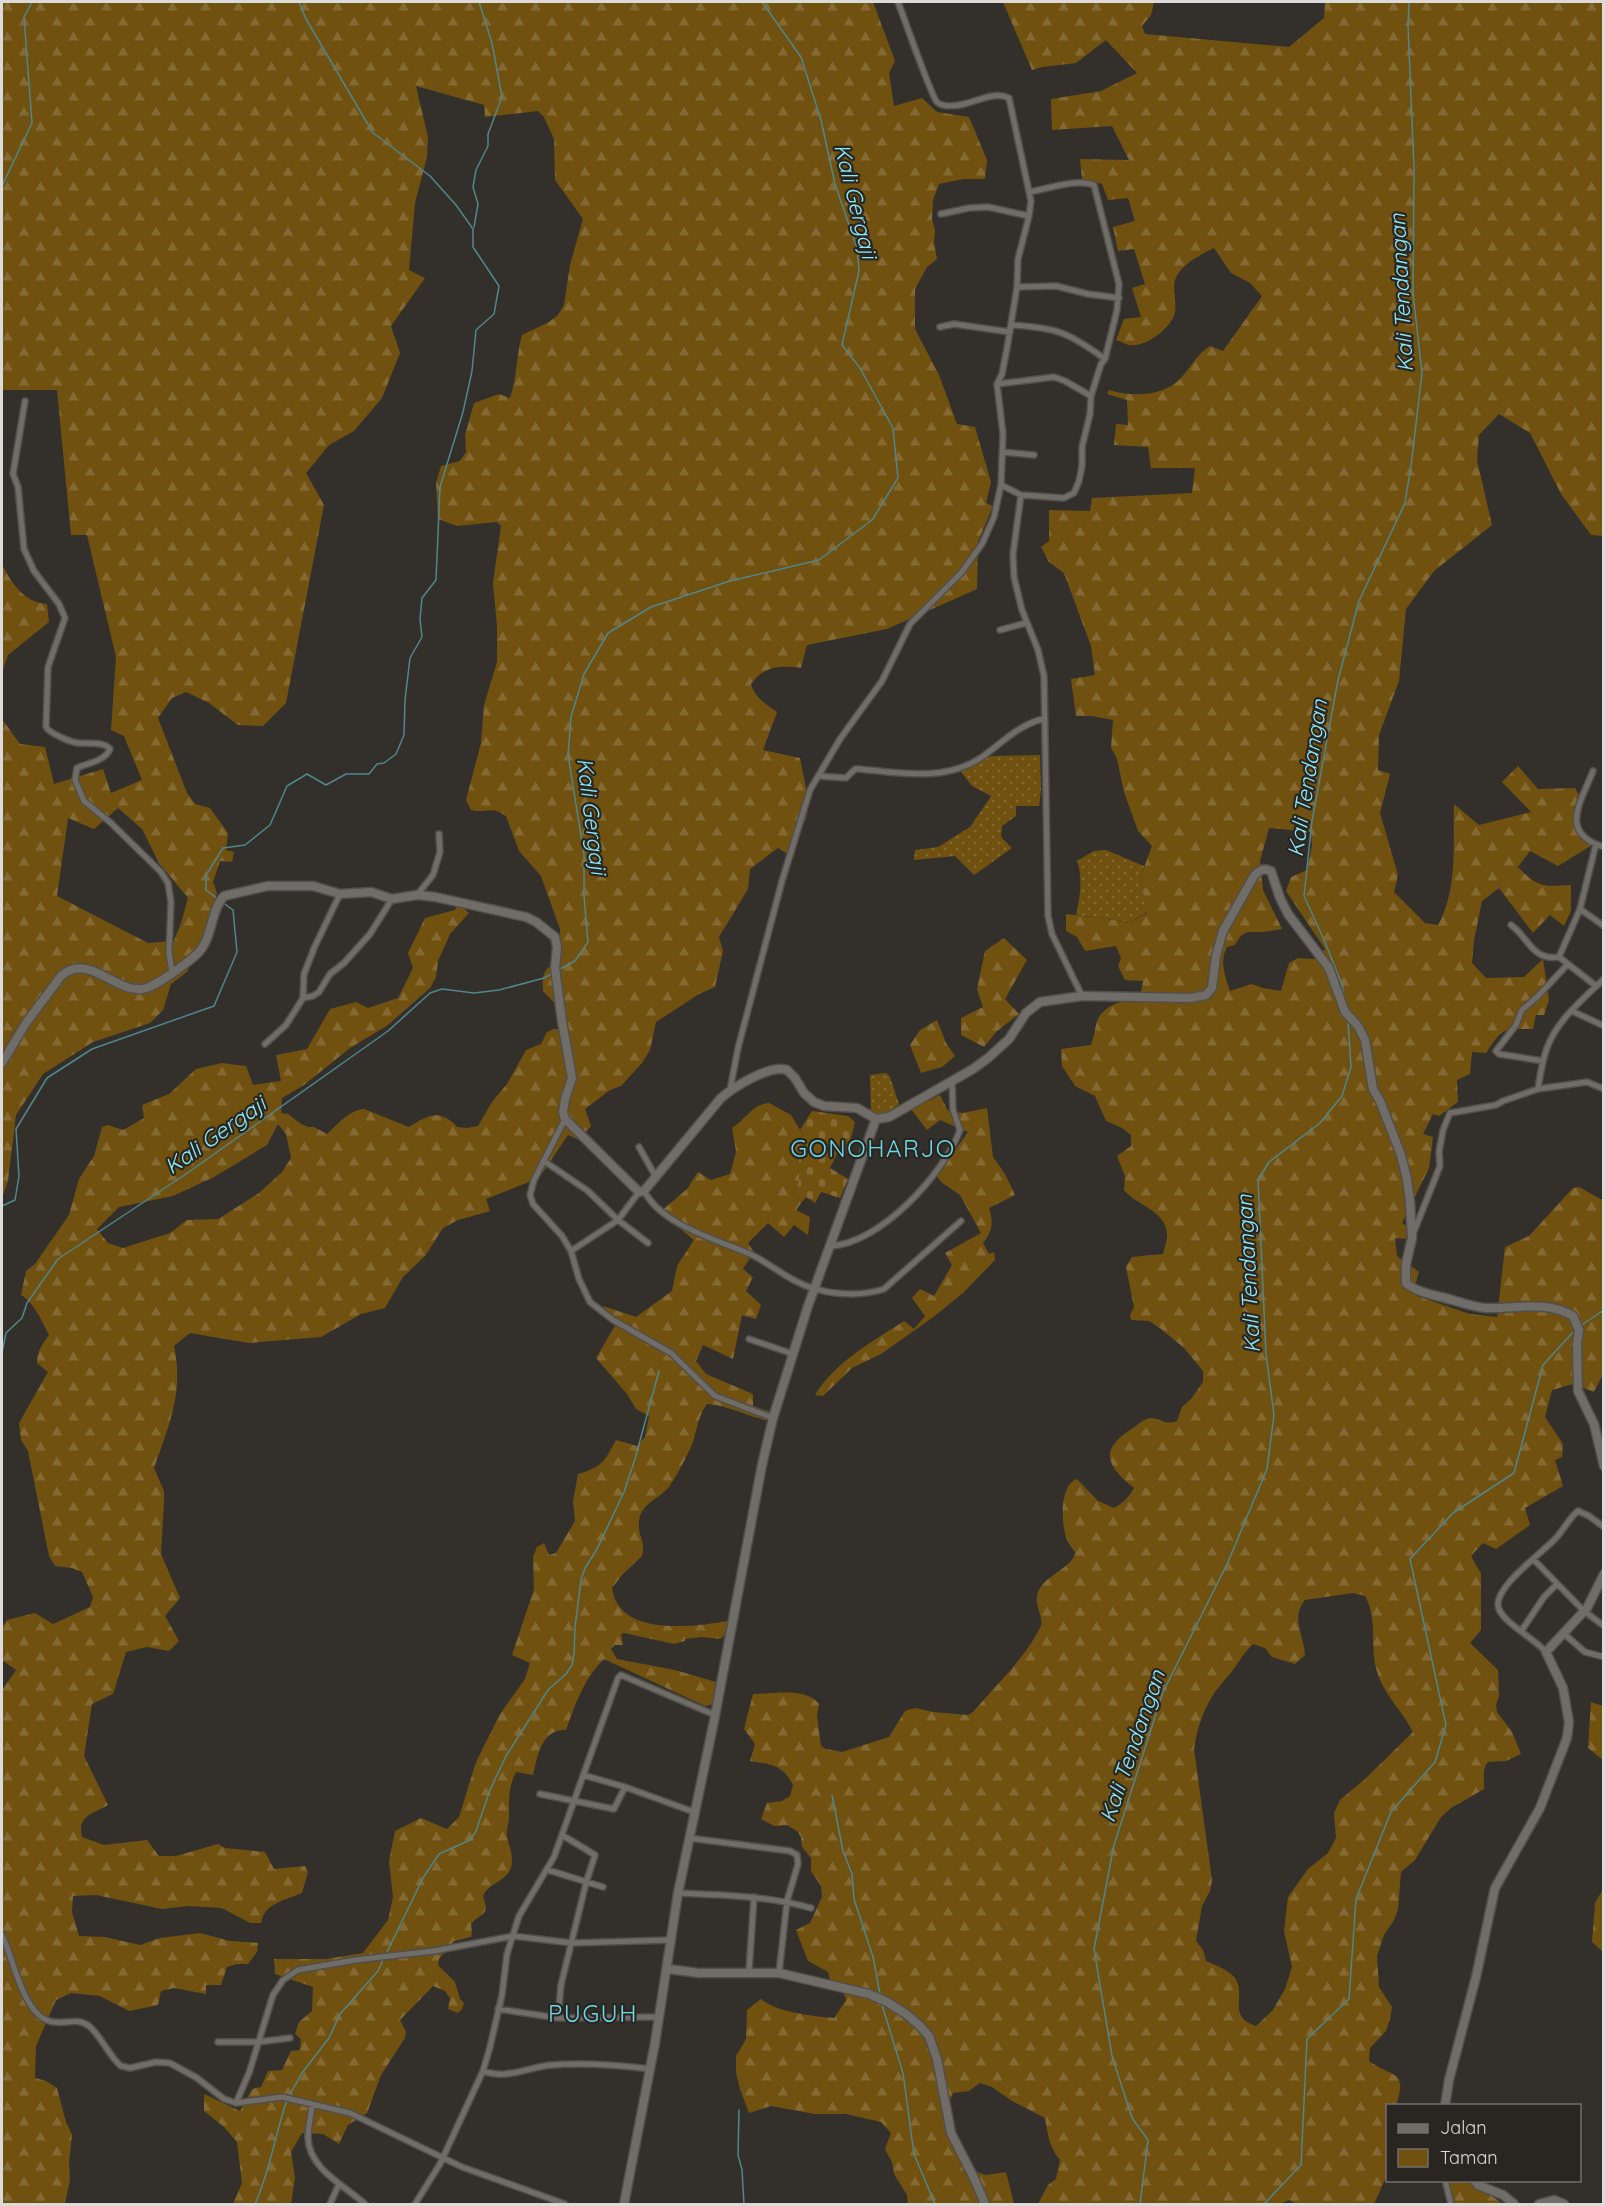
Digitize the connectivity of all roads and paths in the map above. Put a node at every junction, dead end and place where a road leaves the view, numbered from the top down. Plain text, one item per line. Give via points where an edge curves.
1 (898, 2) edge
2 (1029, 192) junction
3 (941, 214) dead end
4 (1029, 216) junction
5 (1017, 288) junction
6 (1119, 298) junction
7 (1011, 325) junction
8 (940, 327) dead end
9 (1010, 332) junction
10 (1105, 358) junction
11 (997, 384) junction
12 (1091, 396) junction
13 (25, 401) dead end
14 (1002, 452) junction
15 (1034, 455) dead end
16 (1001, 485) junction
17 (1021, 495) junction
18 (1026, 622) junction
19 (1000, 630) dead end
20 (1045, 718) junction
21 (1593, 771) dead end
22 (818, 776) junction
23 (439, 834) dead end
24 (1596, 844) junction
25 (1604, 846) edge
26 (340, 894) junction
27 (417, 895) junction
28 (392, 899) junction
29 (1580, 909) junction
30 (1511, 925) dead end
31 (1604, 926) edge
32 (1559, 957) junction
33 (1568, 964) junction
34 (172, 972) junction
35 (1604, 979) edge
36 (1596, 986) junction
37 (1082, 996) junction
38 (303, 998) junction
39 (1572, 1011) junction
40 (1604, 1026) edge
41 (265, 1044) dead end
42 (1543, 1061) junction
43 (2, 1063) edge
44 (952, 1081) junction
45 (1538, 1089) junction
46 (1604, 1089) edge
47 (730, 1090) junction
48 (566, 1119) junction
49 (876, 1119) junction
50 (639, 1147) dead end
51 (544, 1161) junction
52 (656, 1177) junction
53 (641, 1191) junction
54 (618, 1220) junction
55 (961, 1221) dead end
56 (1412, 1238) junction
57 (648, 1243) dead end
58 (830, 1246) junction
59 (571, 1251) junction
60 (814, 1289) junction
61 (749, 1339) dead end
62 (793, 1354) junction
63 (773, 1418) junction
64 (1604, 1466) edge
65 (1604, 1527) edge
66 (1533, 1559) junction
67 (1604, 1574) edge
68 (1557, 1584) junction
69 (1584, 1611) junction
70 (1604, 1626) edge
71 (1522, 1630) junction
72 (1563, 1633) junction
73 (1546, 1652) junction
74 (1604, 1657) edge
75 (715, 1715) junction
76 (583, 1775) junction
77 (625, 1787) junction
78 (540, 1794) dead end
79 (574, 1800) junction
80 (694, 1812) junction
81 (562, 1835) junction
82 (689, 1838) junction
83 (548, 1870) junction
84 (586, 1883) junction
85 (603, 1887) dead end
86 (678, 1893) junction
87 (754, 1897) junction
88 (787, 1901) junction
89 (811, 1908) dead end
90 (2, 1935) edge
91 (513, 1936) junction
92 (671, 1940) junction
93 (572, 1943) junction
94 (668, 1970) junction
95 (749, 1971) junction
96 (779, 1973) junction
97 (498, 2009) junction
98 (558, 2018) junction
99 (659, 2018) junction
100 (290, 2038) dead end
101 (218, 2042) dead end
102 (258, 2042) junction
103 (651, 2068) junction
104 (483, 2072) junction
105 (236, 2103) junction
106 (1445, 2104) edge
107 (312, 2105) junction
108 (443, 2157) junction
109 (1445, 2182) edge
110 (1475, 2182) edge
111 (339, 2184) junction
112 (330, 2205) edge
113 (365, 2205) edge
114 (415, 2205) edge
115 (565, 2205) edge
116 (624, 2205) edge
117 (985, 2205) edge
118 (1451, 2205) edge
119 (1515, 2205) edge
120 (1539, 2205) edge
121 (1564, 2205) edge

1 - 2 street via 938,103 954,105 998,95 1009,98
2 - 4 street
2 - 6 street via 1056,185 1094,185 1118,276
3 - 4 street via 988,207
4 - 5 street via 1018,259
5 - 6 street via 1056,286
5 - 7 street
6 - 10 street
7 - 9 street
7 - 10 street via 1059,331
8 - 9 street via 954,324
9 - 11 street
10 - 12 street
11 - 12 street via 1054,377
11 - 14 street
12 - 17 street via 1082,466 1074,493 1064,498
13 - 34 street via 13,474 18,486 24,549 65,618 48,667 46,727 76,744 104,744 110,749 103,758 77,768 77,787 89,807 111,823 168,883
14 - 15 street
14 - 16 street
16 - 17 street
16 - 22 street via 994,517 982,544 961,573 910,624 882,681
17 - 18 street via 1013,566
18 - 19 street
18 - 20 street via 1043,668
20 - 22 street via 1006,736 981,758 938,773 859,769 846,778
20 - 37 street via 1048,916 1052,934
21 - 24 street via 1575,819 1580,833
22 - 47 street via 804,804 782,881
23 - 27 street via 440,852 433,875
24 - 25 street
24 - 29 street
26 - 28 street via 371,892
26 - 34 street via 313,886 268,886 231,894 220,901 198,953
26 - 38 street via 304,974
27 - 28 street
27 - 48 street via 507,912 536,922 555,937 556,972 572,1078 563,1107
28 - 38 street via 370,934 330,974 318,992
29 - 31 street
29 - 32 street
30 - 32 street via 1538,954
32 - 33 street
33 - 36 street
33 - 42 street via 1522,1010 1496,1051
34 - 43 street via 143,988 132,988 86,969 68,970
35 - 36 street
36 - 39 street
37 - 44 street via 1050,1000 1033,1007 999,1049
37 - 56 street via 1206,995 1212,988 1223,931 1254,876 1264,869 1271,871 1288,914 1329,968 1347,1014 1365,1040 1373,1089 1401,1155
38 - 41 street via 286,1025
39 - 40 street
39 - 42 street via 1552,1036
42 - 45 street
44 - 49 street via 889,1117
44 - 58 street via 953,1110 960,1130 937,1170 905,1207 872,1233 855,1242
45 - 46 street via 1587,1082
45 - 56 street via 1496,1105 1450,1113 1443,1130 1440,1166
47 - 49 street via 781,1068 791,1073 814,1102 857,1108
47 - 52 street
48 - 51 street
48 - 53 street
49 - 58 street
50 - 52 street
51 - 54 street via 588,1191
51 - 59 street via 531,1187 531,1199
52 - 53 street
53 - 54 street
53 - 60 street via 689,1230 751,1255
54 - 57 street
54 - 59 street
55 - 60 street via 884,1289 842,1293
56 - 64 street via 1405,1278 1414,1289 1485,1308 1545,1306 1574,1316 1578,1391 1594,1424
58 - 60 street
59 - 63 street via 584,1292 597,1309 671,1353 715,1395
60 - 62 street
61 - 62 street
62 - 63 street
63 - 75 street
65 - 66 street via 1578,1511
66 - 68 street
66 - 71 street via 1503,1589 1497,1602 1500,1612
67 - 69 street
68 - 69 street
68 - 71 street
69 - 70 street
69 - 72 street
71 - 73 street
72 - 73 street
72 - 74 street via 1585,1652
73 - 106 street via 1563,1688 1569,1722 1567,1738 1540,1808 1495,1888
75 - 76 street via 620,1676
75 - 80 street
76 - 77 street
76 - 79 street
77 - 79 street via 614,1809
77 - 80 street
78 - 79 street
79 - 81 street
80 - 82 street
81 - 83 street
81 - 84 street via 596,1855
82 - 86 street
82 - 88 street via 794,1853 798,1864
83 - 84 street
83 - 91 street via 522,1910
84 - 85 street
84 - 93 street
86 - 87 street
86 - 92 street
87 - 88 street
87 - 95 street
88 - 89 street
88 - 96 street
90 - 105 street via 28,2001 41,2017 51,2022 84,2023 120,2066 170,2063
91 - 93 street
91 - 97 street
91 - 102 street via 298,1970 277,1989
92 - 93 street
92 - 94 street
93 - 98 street via 561,1985
94 - 95 street
94 - 99 street
95 - 96 street
96 - 117 street via 854,1989 887,2002 920,2025 928,2036 940,2072 951,2133
97 - 98 street
97 - 104 street
98 - 99 street
99 - 103 street
100 - 102 street
101 - 102 street
102 - 105 street
103 - 104 street via 587,2064 549,2065 502,2076
103 - 116 street
104 - 108 street
105 - 107 street via 282,2097
107 - 108 street via 360,2117
107 - 111 street via 310,2148 317,2162
108 - 114 street
108 - 115 street
109 - 118 street
110 - 119 street
111 - 112 street
111 - 113 street
120 - 121 street via 1554,2200

